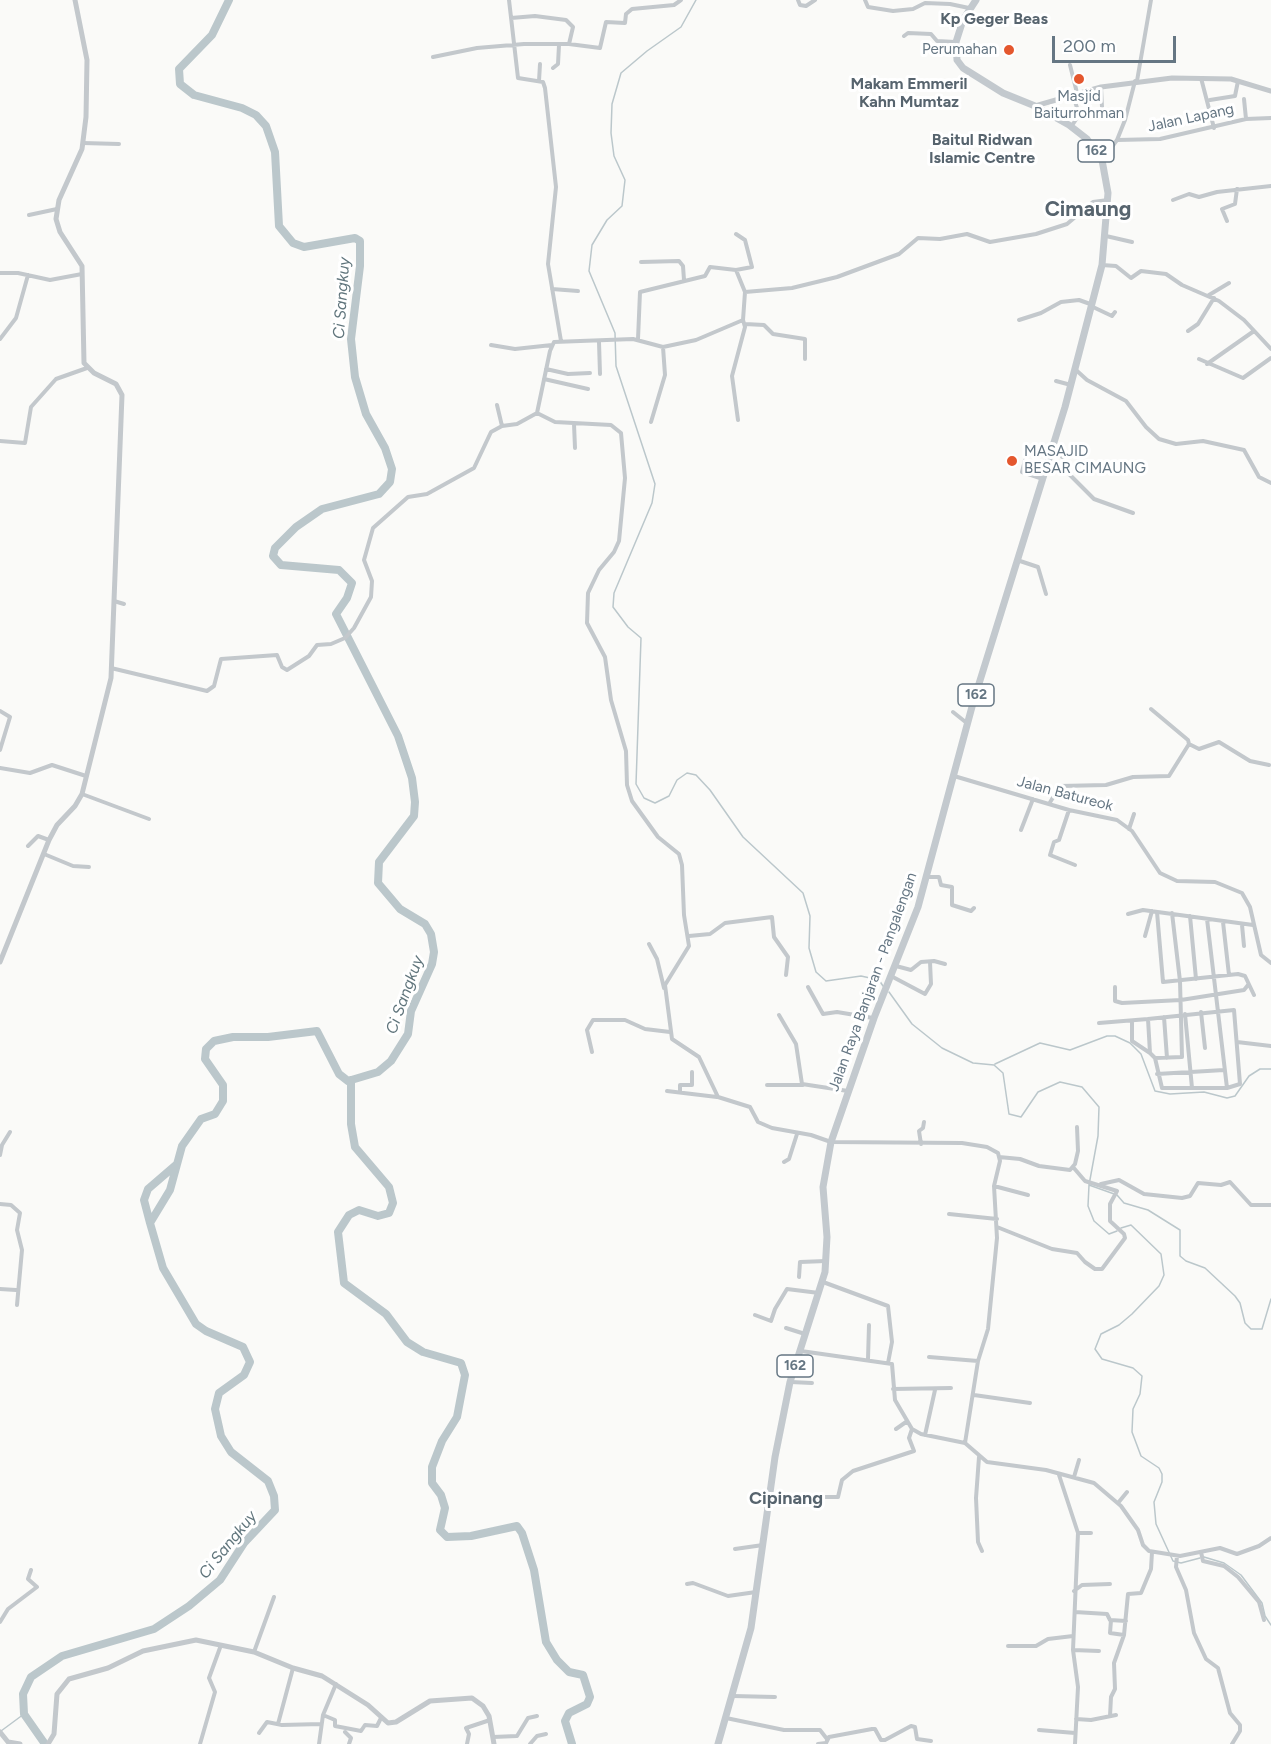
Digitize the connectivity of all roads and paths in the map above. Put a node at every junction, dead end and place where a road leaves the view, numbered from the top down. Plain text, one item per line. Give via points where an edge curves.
1 (75, 0) edge
2 (509, 0) edge
3 (681, 0) edge
4 (798, 0) edge
5 (815, 0) edge
6 (865, 0) edge
7 (976, 0) edge
8 (1151, 0) edge
9 (941, 2) edge
10 (969, 8) junction
11 (511, 18) junction
12 (904, 36) dead end
13 (956, 42) junction
14 (569, 44) junction
15 (514, 45) junction
16 (559, 45) junction
17 (433, 57) dead end
18 (540, 64) dead end
19 (1070, 65) dead end
20 (553, 68) dead end
21 (1201, 78) junction
22 (1238, 80) junction
23 (539, 81) junction
24 (1136, 81) junction
25 (1101, 87) junction
26 (1271, 91) edge
27 (1075, 94) junction
28 (1244, 99) dead end
29 (1210, 100) dead end
30 (1035, 106) junction
31 (1102, 107) dead end
32 (1271, 118) edge
33 (1246, 119) junction
34 (1071, 127) junction
35 (1214, 128) junction
36 (1117, 140) junction
37 (83, 143) junction
38 (119, 144) dead end
39 (1102, 160) junction
40 (1271, 186) edge
41 (1237, 189) junction
42 (1108, 200) junction
43 (1173, 200) dead end
44 (57, 209) junction
45 (29, 215) dead end
46 (1227, 221) dead end
47 (1107, 232) junction
48 (736, 234) dead end
49 (1132, 242) dead end
50 (640, 262) dead end
51 (1102, 265) junction
52 (736, 270) junction
53 (0, 273) edge
54 (82, 274) junction
55 (28, 275) junction
56 (684, 280) junction
57 (1229, 283) dead end
58 (552, 288) junction
59 (578, 291) dead end
60 (745, 292) junction
61 (1208, 295) junction
62 (1214, 298) junction
63 (1093, 306) junction
64 (1115, 312) dead end
65 (1019, 320) dead end
66 (744, 322) junction
67 (1188, 331) dead end
68 (1254, 331) junction
69 (0, 339) edge
70 (638, 339) junction
71 (561, 341) junction
72 (599, 342) junction
73 (491, 345) dead end
74 (552, 345) junction
75 (663, 347) junction
76 (1271, 349) edge
77 (1271, 358) edge
78 (805, 359) dead end
79 (1199, 359) dead end
80 (1206, 364) junction
81 (87, 368) junction
82 (546, 369) junction
83 (1076, 370) junction
84 (590, 373) dead end
85 (600, 374) dead end
86 (544, 379) junction
87 (1056, 381) dead end
88 (1071, 385) junction
89 (588, 388) dead end
90 (497, 405) dead end
91 (537, 413) junction
92 (738, 420) dead end
93 (651, 422) dead end
94 (574, 424) junction
95 (502, 426) junction
96 (0, 441) edge
97 (575, 448) dead end
98 (1053, 451) junction
99 (1025, 460) dead end
100 (1044, 480) junction
101 (1271, 483) edge
102 (1133, 513) dead end
103 (1020, 561) junction
104 (1046, 594) dead end
105 (114, 601) junction
106 (124, 604) dead end
107 (111, 668) junction
108 (1150, 709) dead end
109 (0, 711) edge
110 (953, 712) dead end
111 (968, 724) junction
112 (1189, 744) junction
113 (0, 750) edge
114 (1269, 765) dead end
115 (0, 768) edge
116 (86, 776) junction
117 (954, 776) junction
118 (82, 795) junction
119 (1033, 799) junction
120 (1049, 804) junction
121 (1069, 810) junction
122 (1134, 814) dead end
123 (149, 819) dead end
124 (1129, 829) junction
125 (1020, 830) dead end
126 (49, 840) junction
127 (28, 846) dead end
128 (44, 854) junction
129 (1076, 865) dead end
130 (89, 867) dead end
131 (926, 877) junction
132 (974, 908) dead end
133 (1154, 911) junction
134 (1172, 913) junction
135 (1128, 914) dead end
136 (1190, 916) junction
137 (1207, 920) junction
138 (1223, 922) junction
139 (1242, 925) junction
140 (1253, 926) junction
141 (689, 936) junction
142 (1145, 936) dead end
143 (650, 944) dead end
144 (1244, 946) dead end
145 (0, 962) edge
146 (930, 962) junction
147 (1271, 963) edge
148 (945, 964) dead end
149 (896, 966) junction
150 (786, 975) dead end
151 (1229, 975) junction
152 (891, 976) junction
153 (1213, 977) junction
154 (1196, 979) junction
155 (1180, 981) junction
156 (1249, 985) junction
157 (808, 987) dead end
158 (1115, 987) dead end
159 (665, 988) junction
160 (1216, 995) junction
161 (1254, 995) dead end
162 (1181, 1000) junction
163 (1217, 1011) junction
164 (1201, 1012) junction
165 (1183, 1014) junction
166 (779, 1015) dead end
167 (1164, 1017) junction
168 (874, 1018) junction
169 (1148, 1019) junction
170 (1132, 1021) junction
171 (1099, 1023) dead end
172 (669, 1032) junction
173 (1238, 1042) junction
174 (1271, 1046) edge
175 (1205, 1048) dead end
176 (592, 1052) dead end
177 (1150, 1053) junction
178 (1155, 1058) junction
179 (1167, 1058) junction
180 (1224, 1070) junction
181 (692, 1072) dead end
182 (1191, 1072) junction
183 (1157, 1074) junction
184 (767, 1085) dead end
185 (803, 1085) junction
186 (1192, 1088) junction
187 (1227, 1088) junction
188 (667, 1090) dead end
189 (849, 1091) junction
190 (680, 1092) junction
191 (718, 1097) junction
192 (924, 1122) dead end
193 (1077, 1127) dead end
194 (10, 1132) dead end
195 (797, 1134) junction
196 (831, 1142) junction
197 (921, 1144) junction
198 (0, 1155) edge
199 (999, 1158) junction
200 (784, 1162) dead end
201 (1073, 1167) junction
202 (1101, 1185) junction
203 (994, 1186) junction
204 (1028, 1195) dead end
205 (0, 1204) edge
206 (1271, 1205) edge
207 (949, 1214) dead end
208 (997, 1220) junction
209 (997, 1227) junction
210 (826, 1261) junction
211 (799, 1277) dead end
212 (823, 1282) junction
213 (0, 1289) edge
214 (16, 1290) junction
215 (820, 1293) junction
216 (17, 1305) dead end
217 (755, 1315) dead end
218 (869, 1325) dead end
219 (786, 1328) dead end
220 (805, 1334) junction
221 (800, 1350) junction
222 (929, 1357) dead end
223 (868, 1359) junction
224 (978, 1361) junction
225 (888, 1363) junction
226 (790, 1382) junction
227 (812, 1383) dead end
228 (951, 1388) dead end
229 (893, 1389) junction
230 (934, 1389) junction
231 (974, 1395) junction
232 (1030, 1403) dead end
233 (906, 1422) junction
234 (896, 1429) dead end
235 (912, 1429) junction
236 (925, 1435) junction
237 (965, 1443) junction
238 (979, 1457) junction
239 (1080, 1460) dead end
240 (1059, 1475) junction
241 (1074, 1477) junction
242 (1126, 1491) dead end
243 (819, 1501) dead end
244 (1118, 1503) junction
245 (1078, 1533) junction
246 (1091, 1533) dead end
247 (1271, 1538) edge
248 (764, 1545) junction
249 (735, 1549) dead end
250 (982, 1551) dead end
251 (1152, 1552) junction
252 (1201, 1555) junction
253 (1177, 1557) junction
254 (32, 1570) dead end
255 (687, 1584) dead end
256 (1110, 1584) dead end
257 (1074, 1591) junction
258 (756, 1592) junction
259 (274, 1597) dead end
260 (1075, 1612) junction
261 (1110, 1620) junction
262 (1264, 1620) dead end
263 (0, 1622) edge
264 (1126, 1622) junction
265 (1124, 1635) junction
266 (1073, 1636) junction
267 (221, 1645) junction
268 (1008, 1646) dead end
269 (1073, 1650) junction
270 (1099, 1651) dead end
271 (254, 1652) junction
272 (293, 1668) junction
273 (336, 1684) junction
274 (733, 1696) junction
275 (775, 1697) dead end
276 (323, 1715) junction
277 (1116, 1715) dead end
278 (537, 1716) dead end
279 (1110, 1716) junction
280 (381, 1718) junction
281 (726, 1719) junction
282 (1076, 1719) junction
283 (491, 1720) junction
284 (278, 1724) junction
285 (321, 1724) junction
286 (1039, 1730) dead end
287 (361, 1731) junction
288 (345, 1732) dead end
289 (1075, 1732) junction
290 (260, 1733) dead end
291 (1, 1734) edge
292 (546, 1734) dead end
293 (351, 1739) junction
294 (827, 1739) junction
295 (494, 1741) edge
296 (930, 1741) dead end
297 (49, 1743) edge
298 (20, 1744) edge
299 (200, 1744) edge
300 (319, 1744) edge
301 (349, 1744) edge
302 (467, 1744) edge
303 (530, 1744) edge
304 (718, 1744) edge
305 (818, 1744) edge
306 (1075, 1744) edge
307 (1232, 1744) edge

1 - 37 street via 87,64
2 - 11 street
3 - 14 street via 674,5 632,9 626,14 625,23 606,22 600,48
4 - 5 street via 806,6
6 - 9 street via 868,7 896,11
7 - 10 main road
8 - 24 street
9 - 10 street
10 - 13 main road
11 - 14 street via 566,20 573,27
11 - 15 street
12 - 13 street via 931,34 937,41
13 - 30 main road, Jalan Raya Banjaran - Pangalengan / 162 via 956,57 963,68 1003,93
14 - 16 street
15 - 16 street
15 - 17 street
15 - 23 street via 518,78
16 - 20 street via 558,64
18 - 23 street
19 - 27 street
21 - 22 street
21 - 24 street
21 - 35 street
22 - 26 street
22 - 29 street via 1235,96
23 - 58 street via 545,85 556,177 548,264
24 - 25 street
24 - 36 street
25 - 27 street
25 - 31 street
27 - 30 street
27 - 34 street via 1078,111
28 - 33 street
30 - 34 main road, Jalan Raya Banjaran - Pangalengan / 162
32 - 33 street, Jalan Lapang
33 - 35 street, Jalan Lapang
34 - 39 main road, Jalan Raya Banjaran - Pangalengan / 162 via 1087,139
35 - 36 street, Jalan Lapang via 1160,139
36 - 39 street
37 - 38 street
37 - 44 street
39 - 42 main road, Jalan Raya Banjaran - Pangalengan / 162
40 - 41 street
41 - 43 street via 1199,197 1189,194
41 - 46 street via 1235,204 1222,209
42 - 47 main road, Jalan Raya Banjaran - Pangalengan / 162
42 - 60 street via 1093,202 1067,224 1036,234 990,242 970,234 918,238 899,254 837,277 792,288
44 - 45 street
44 - 54 street via 58,228 80,261
47 - 49 street
47 - 51 main road, Jalan Raya Banjaran - Pangalengan / 162
48 - 52 street via 745,240 752,268
50 - 56 street via 679,261
51 - 61 street via 1116,266 1131,278 1141,271 1162,272
51 - 63 main road, Jalan Raya Banjaran - Pangalengan / 162
52 - 56 street via 709,267 707,275
52 - 60 street
53 - 55 street
54 - 55 street via 50,280
54 - 81 street via 83,357
55 - 69 street via 16,318
56 - 70 street via 639,293
57 - 61 street
58 - 59 street
58 - 71 street
60 - 66 street
61 - 62 street
62 - 67 street via 1198,324
62 - 68 street
63 - 64 street via 1112,316
63 - 65 street via 1079,300 1061,302
63 - 83 main road, Jalan Raya Banjaran - Pangalengan / 162
66 - 75 street via 696,340
66 - 78 street via 764,325 773,334 805,339
66 - 92 street via 732,376
68 - 76 street
68 - 80 street
70 - 72 street
70 - 75 street
71 - 72 street
71 - 74 street
72 - 85 street
73 - 74 street via 515,349
74 - 82 street
75 - 93 street via 665,375
77 - 80 street via 1244,378
79 - 80 street
81 - 96 street via 56,379 31,407 25,443
81 - 105 street via 116,384 122,396
82 - 84 street
82 - 86 street
83 - 88 main road, Jalan Raya Banjaran - Pangalengan / 162
83 - 101 street via 1126,400 1159,439 1176,444 1203,441 1244,450 1259,477
86 - 89 street
86 - 91 street
87 - 88 street
88 - 98 main road, Jalan Raya Banjaran - Pangalengan / 162
90 - 95 street
91 - 94 street via 555,422
91 - 95 street via 517,424
94 - 97 street
94 - 141 street via 611,425 621,434 625,478 619,541 588,593 587,623 605,657 611,700 626,751 627,785 632,801 658,837 679,854
95 - 107 street via 489,434 474,468 427,494 408,497 373,528 364,560 372,581 371,597 345,638 317,645 309,656 287,670 277,655 222,659 214,686 207,691
98 - 100 main road, Jalan Raya Banjaran - Pangalengan / 162
98 - 102 street via 1064,458 1069,474 1094,499
99 - 100 street via 1022,472
100 - 103 main road, Jalan Raya Banjaran - Pangalengan / 162
103 - 104 street via 1038,567
103 - 111 main road, Jalan Raya Banjaran - Pangalengan / 162
105 - 106 street
105 - 107 street
107 - 116 street
108 - 112 street
109 - 113 street via 10,717
110 - 111 street
111 - 117 main road, Jalan Raya Banjaran - Pangalengan / 162
112 - 114 street via 1199,749 1219,742 1250,761
112 - 120 street via 1169,776 1133,777 1106,785 1060,786
115 - 116 street via 25,772 49,765
116 - 118 street
117 - 119 street, Jalan Batureok
117 - 131 main road, Jalan Raya Banjaran - Pangalengan / 162
118 - 123 street
118 - 126 street
119 - 120 street, Jalan Batureok
119 - 125 street
120 - 121 street, Jalan Batureok
121 - 124 street, Jalan Batureok via 1109,818
121 - 129 street via 1050,855
122 - 124 street
124 - 140 street via 1160,873 1177,881 1215,882 1242,893 1250,907
126 - 127 street via 38,836
126 - 128 street
128 - 130 street via 73,866
128 - 145 street
131 - 132 street via 939,877 941,885 952,886 952,905 970,911
131 - 149 main road, Jalan Raya Banjaran - Pangalengan / 162
133 - 134 street
133 - 135 street
133 - 142 street
133 - 155 street via 1163,982
134 - 136 street
134 - 155 street
136 - 137 street
136 - 154 street
137 - 138 street
137 - 153 street
138 - 139 street
138 - 151 street
139 - 140 street
139 - 144 street
140 - 147 street via 1261,955
141 - 150 street via 710,934 725,923 772,917 774,937 788,957
141 - 159 street via 688,949 667,978
143 - 159 street via 661,986
146 - 148 street
146 - 149 street via 921,962 911,970
146 - 152 street via 931,984 925,994
149 - 152 main road, Jalan Raya Banjaran - Pangalengan / 162
151 - 153 street
151 - 156 street via 1245,976
152 - 168 main road, Jalan Raya Banjaran - Pangalengan / 162
153 - 154 street
153 - 160 street
154 - 155 street
155 - 162 street
156 - 160 street via 1244,990
156 - 161 street
157 - 168 street via 823,1014 837,1012
158 - 162 street via 1115,1001 1119,1003
159 - 172 street
160 - 162 street
160 - 163 street
162 - 165 street
163 - 164 street
163 - 173 street via 1234,1010
163 - 180 street
164 - 165 street
164 - 175 street
165 - 167 street
165 - 179 street via 1182,1057
165 - 182 street
166 - 185 street via 796,1044
167 - 169 street
167 - 179 street
168 - 189 main road, Jalan Raya Banjaran - Pangalengan / 162
169 - 170 street
169 - 177 street
170 - 171 street
170 - 177 street via 1132,1041
172 - 176 street via 649,1030 625,1020 593,1020 587,1030
172 - 191 street via 675,1042 699,1057
173 - 174 street
173 - 187 street via 1241,1083
177 - 178 street
178 - 179 street
178 - 183 street
180 - 182 street
180 - 187 street
181 - 190 street via 692,1085 680,1085
182 - 183 street
182 - 186 street
183 - 186 street via 1164,1089
184 - 185 street
185 - 189 street
186 - 187 street
188 - 190 street
189 - 196 main road, Jalan Raya Banjaran - Pangalengan / 162
190 - 191 street
191 - 195 street via 750,1107 758,1122
192 - 197 street via 919,1131
193 - 201 street via 1078,1151
194 - 198 street
195 - 196 street
195 - 200 street via 789,1159
196 - 197 street
196 - 210 main road, Jalan Raya Banjaran - Pangalengan / 162 via 823,1187
197 - 199 street via 979,1145 993,1150
199 - 201 street via 1020,1159 1061,1170
199 - 203 street
201 - 202 street via 1085,1181
202 - 206 street via 1119,1180 1144,1194 1182,1198 1190,1196 1198,1184 1230,1182 1251,1205
202 - 209 street via 1116,1193 1110,1204 1110,1221 1125,1238 1100,1269 1085,1262 1077,1252 1052,1249
203 - 204 street
203 - 208 street
205 - 214 street via 11,1205 20,1213 17,1230 22,1250
207 - 208 street
208 - 209 street
209 - 224 street via 988,1329
210 - 211 street via 800,1262
210 - 212 main road, Jalan Raya Banjaran - Pangalengan / 162
212 - 215 main road, Jalan Raya Banjaran - Pangalengan / 162
212 - 225 street via 889,1307 892,1342
213 - 214 street
214 - 216 street
215 - 217 street via 787,1288 771,1321
215 - 220 main road, Jalan Raya Banjaran - Pangalengan / 162
218 - 223 street
219 - 220 street
220 - 221 main road, Jalan Raya Banjaran - Pangalengan / 162
221 - 223 street
221 - 226 main road, Jalan Raya Banjaran - Pangalengan / 162
222 - 224 street
223 - 225 street
224 - 231 street
225 - 229 street via 894,1367
226 - 227 street
226 - 248 main road, Jalan Raya Banjaran - Pangalengan / 162
228 - 230 street
229 - 230 street
229 - 233 street
230 - 236 street
231 - 232 street
231 - 237 street
233 - 234 street
233 - 235 street
235 - 236 street
235 - 243 street via 909,1438 914,1452 853,1471 842,1480 838,1497 821,1497
236 - 237 street
237 - 238 street
238 - 240 street via 987,1462
238 - 250 street via 976,1500
239 - 241 street
240 - 241 street
240 - 245 street
241 - 244 street via 1099,1486
242 - 244 street
244 - 251 street via 1138,1530 1143,1545
245 - 246 street
245 - 257 street
247 - 252 street via 1237,1554 1220,1548
248 - 249 street
248 - 258 main road, Jalan Raya Banjaran - Pangalengan / 162
251 - 253 street
251 - 264 street via 1151,1569 1141,1593 1129,1593
252 - 253 street
252 - 262 street via 1208,1564 1224,1566 1238,1576 1259,1602
253 - 307 street via 1176,1567 1186,1590 1194,1633 1206,1659 1216,1664 1230,1713 1240,1725
254 - 263 street via 28,1579 37,1587 8,1609
255 - 258 street via 728,1596
256 - 257 street via 1082,1584
257 - 260 street
258 - 274 main road, Jalan Raya Banjaran - Pangalengan / 162
259 - 271 street
260 - 261 street via 1107,1614
260 - 266 street
261 - 264 street
261 - 265 street via 1110,1633
264 - 265 street
265 - 279 street via 1114,1663
266 - 268 street via 1048,1639 1036,1646
266 - 269 street
267 - 271 street
267 - 297 street via 196,1640 143,1651 108,1668 69,1679 57,1694 54,1734
267 - 299 street via 209,1678 215,1692
269 - 270 street
269 - 282 street via 1078,1688
271 - 272 street
272 - 273 street
272 - 284 street
273 - 276 street
273 - 280 street
274 - 275 street
274 - 281 main road, Jalan Raya Banjaran - Pangalengan / 162
276 - 285 street
276 - 287 street via 335,1720 335,1726
277 - 279 street
278 - 295 street via 528,1718 517,1736
279 - 282 street
280 - 283 street via 394,1723 430,1701 467,1697 479,1702
280 - 287 street via 377,1726 365,1725
281 - 294 street via 789,1731 820,1730
281 - 304 main road, Jalan Raya Banjaran - Pangalengan / 162
282 - 289 street
283 - 295 street
283 - 302 street via 466,1728
284 - 285 street
284 - 290 street via 266,1722
285 - 300 street
286 - 289 street
287 - 293 street
288 - 293 street
289 - 306 street
291 - 298 street via 8,1742
292 - 303 street
293 - 301 street
294 - 296 street via 874,1729 885,1740 913,1726 916,1739
294 - 305 street via 826,1743

